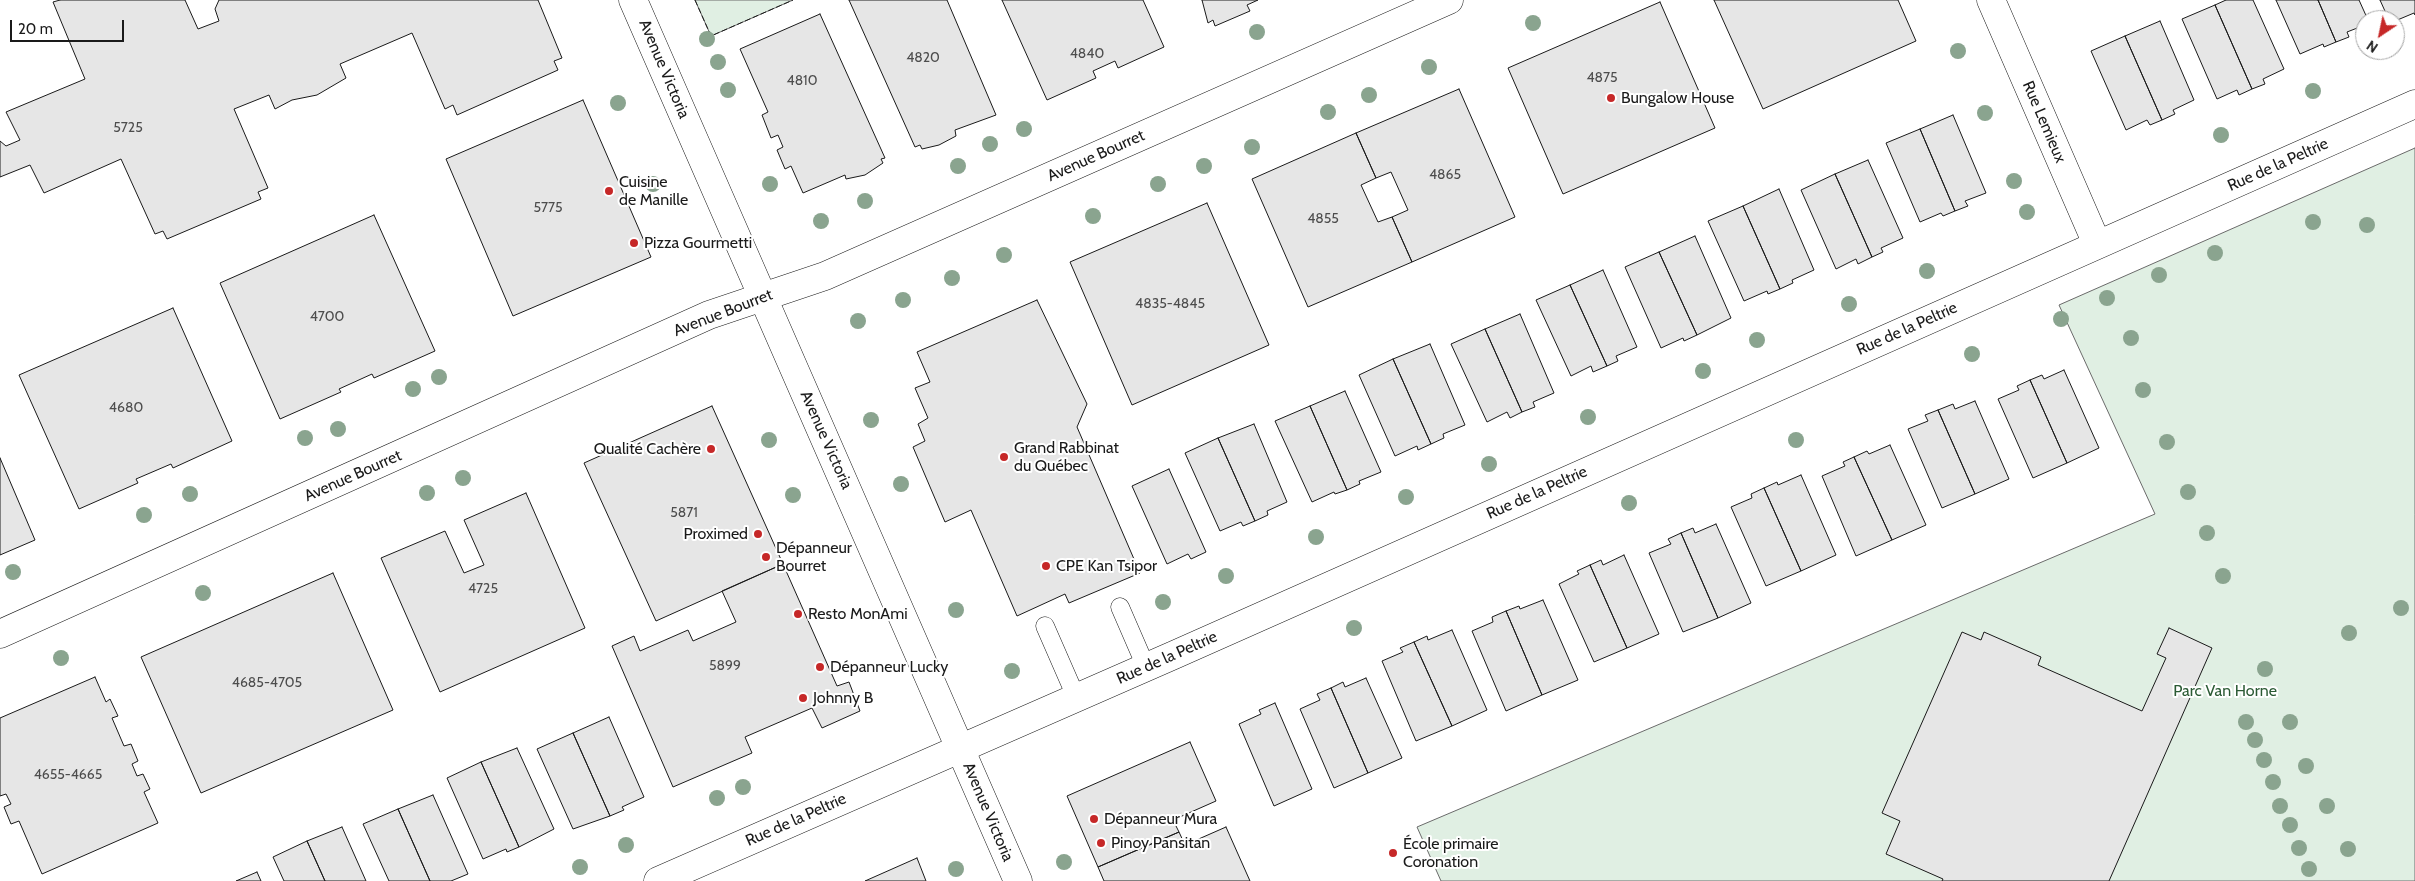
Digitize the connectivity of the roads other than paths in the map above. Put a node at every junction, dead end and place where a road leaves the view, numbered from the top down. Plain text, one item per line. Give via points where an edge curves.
1 (634, 0) edge
2 (1449, 0) edge
3 (1991, 0) edge
4 (2415, 104) edge
5 (2097, 244) junction
6 (763, 296) junction
7 (1120, 607) dead end
8 (1045, 626) dead end
9 (0, 634) edge
10 (1146, 667) junction
11 (1076, 697) junction
12 (960, 748) junction
13 (658, 881) edge
14 (1018, 881) edge

1 - 6 street, Avenue Victoria
2 - 6 street, Avenue Bourret via 825,276
3 - 5 street, Rue Lemieux
4 - 5 street, Rue de la Peltrie
5 - 10 street, Rue de la Peltrie
6 - 9 street, Avenue Bourret via 709,315
6 - 12 street, Avenue Victoria
7 - 10 lane
8 - 11 lane
10 - 11 street, Rue de la Peltrie
11 - 12 street, Rue de la Peltrie
12 - 13 street, Rue de la Peltrie
12 - 14 street, Avenue Victoria

